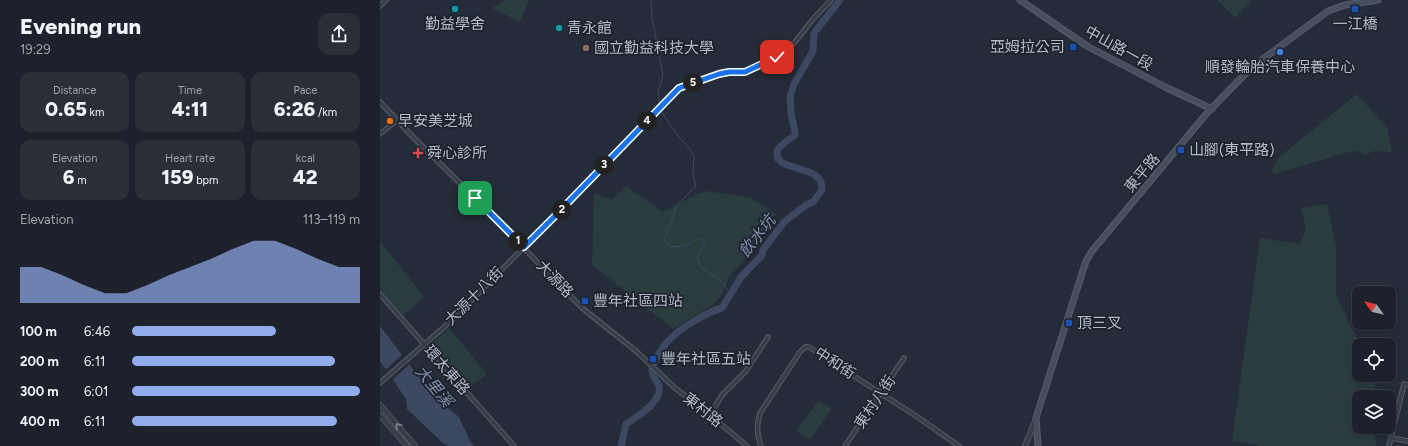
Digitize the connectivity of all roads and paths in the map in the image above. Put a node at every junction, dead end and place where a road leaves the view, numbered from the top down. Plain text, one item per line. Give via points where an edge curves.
1 (386, 0) edge
2 (831, 0) edge
3 (1020, 0) edge
4 (1378, 0) edge
5 (380, 6) edge
6 (380, 102) edge
7 (1212, 108) junction
8 (397, 120) junction
9 (380, 134) edge
10 (524, 247) junction
11 (380, 294) edge
12 (768, 337) dead end
13 (424, 344) junction
14 (904, 358) dead end
15 (659, 373) joint
16 (380, 383) edge
17 (1406, 384) edge
18 (881, 393) junction
19 (380, 405) edge
20 (380, 415) edge
21 (710, 415) junction
22 (1036, 418) junction
23 (1391, 438) junction
24 (1408, 441) edge
25 (407, 446) edge
26 (415, 446) edge
27 (514, 446) edge
28 (747, 446) edge
29 (761, 446) edge
30 (845, 446) edge
31 (959, 446) edge
32 (1025, 446) edge
33 (1038, 446) edge
34 (1389, 446) edge

1 - 5 street
2 - 10 street, 大源十八街 via 812,19 795,42 777,57 745,72 719,74 679,88
3 - 7 main road, 中山路一段 via 1087,46
4 - 7 main road, 東平路 via 1328,11 1255,64
6 - 8 street, 大源路
7 - 22 main road, 東平路 via 1086,260
8 - 9 street
8 - 10 street, 大源路
10 - 13 street, 大源十八街
10 - 15 street, 大源路 via 582,308 636,350
11 - 13 street, 環太東路
12 - 21 street via 746,371 722,395
13 - 16 street, 大源十八街
13 - 27 street, 環太東路
14 - 18 street, 東村八街
15 - 21 street, 東村路
17 - 23 street
18 - 29 street, 中和街 via 813,348 805,347 760,414 757,433
18 - 30 street, 東村八街
18 - 31 street, 中和街
26 -> 19 street
20 - 25 street
21 - 28 street, 東村路
22 - 32 street, 東平路
22 - 33 main road
23 - 24 street
23 - 34 street

